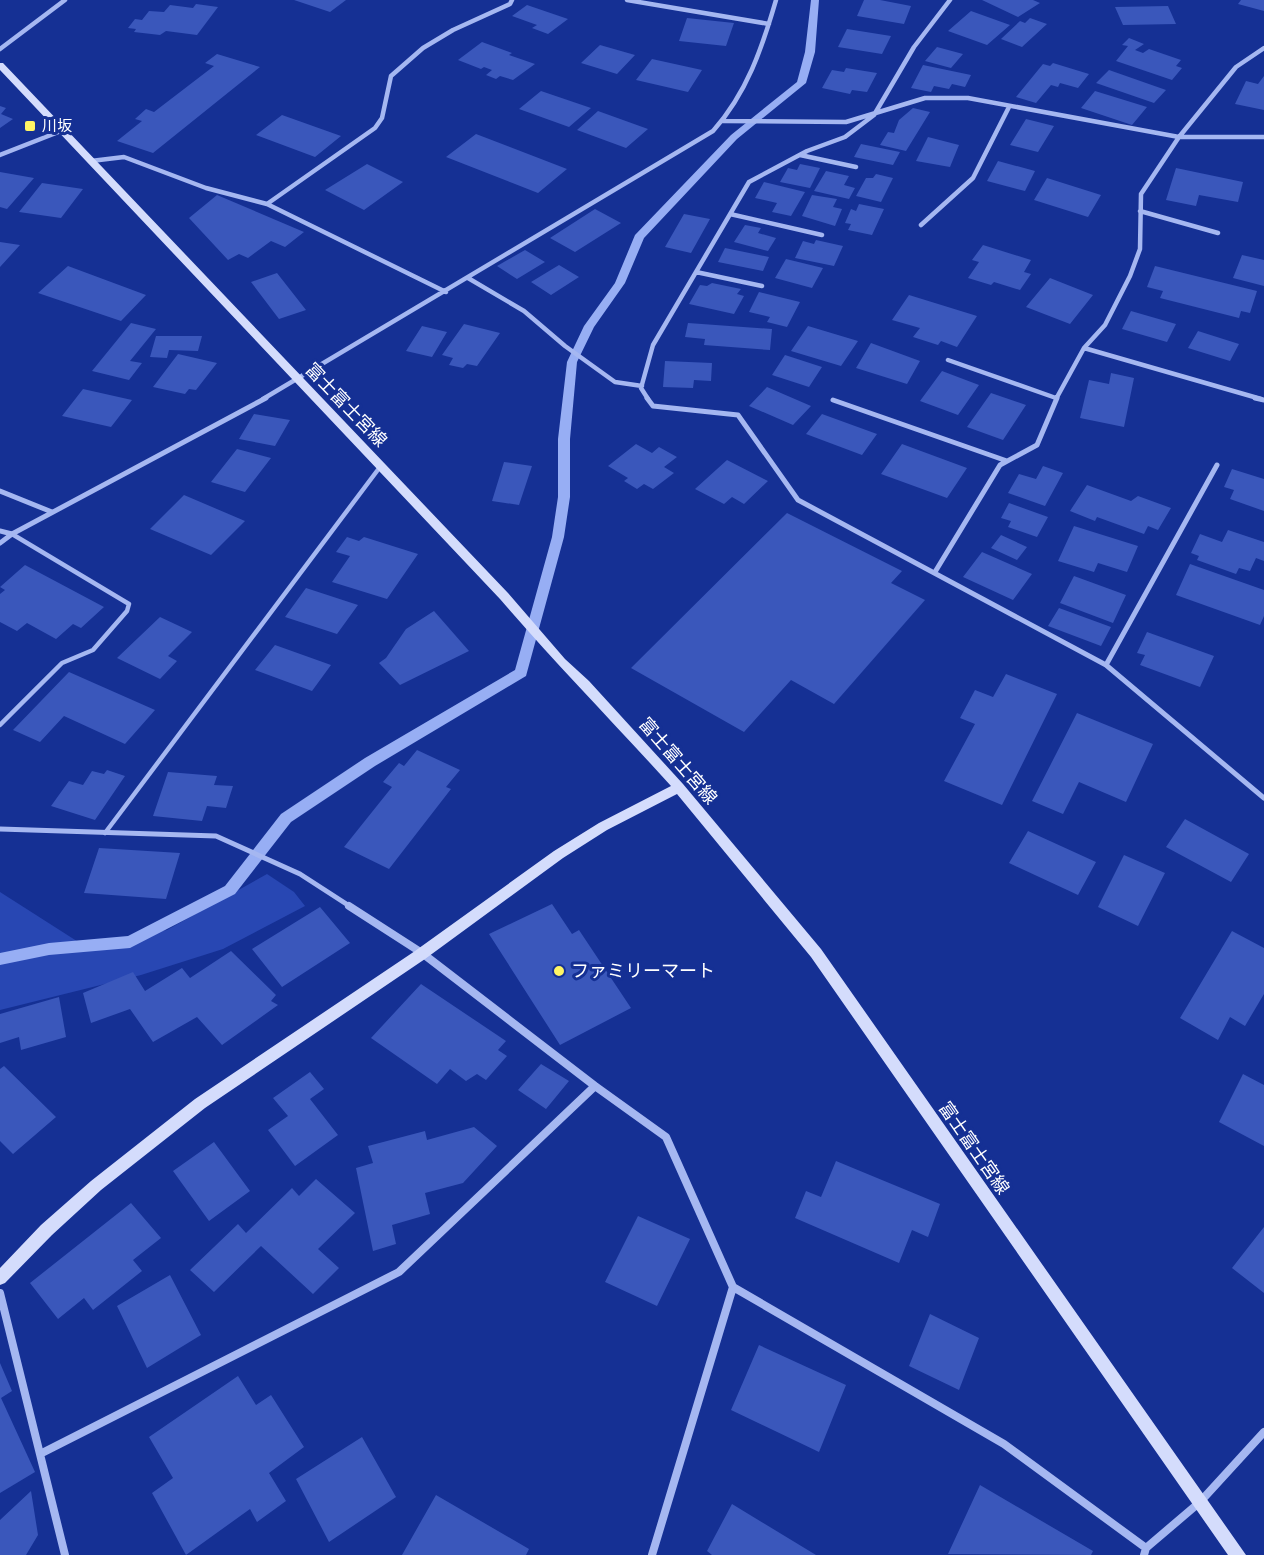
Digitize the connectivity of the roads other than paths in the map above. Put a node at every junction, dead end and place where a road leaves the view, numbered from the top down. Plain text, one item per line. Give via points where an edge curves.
1 (65, 0) edge
2 (512, 0) edge
3 (627, 0) edge
4 (776, 0) edge
5 (951, 0) edge
6 (769, 24) junction
7 (1264, 48) edge
8 (0, 49) edge
9 (0, 65) edge
10 (1010, 107) junction
11 (874, 114) junction
12 (723, 121) junction
13 (61, 131) junction
14 (1179, 137) junction
15 (1264, 137) edge
16 (0, 155) edge
17 (800, 155) junction
18 (91, 161) junction
19 (856, 167) dead end
20 (267, 204) junction
21 (1140, 211) junction
22 (730, 214) junction
23 (921, 225) dead end
24 (1218, 233) dead end
25 (822, 235) dead end
26 (696, 272) junction
27 (468, 278) junction
28 (762, 286) dead end
29 (446, 292) junction
30 (1084, 348) junction
31 (948, 360) dead end
32 (297, 381) junction
33 (642, 386) junction
34 (1056, 398) junction
35 (833, 400) dead end
36 (1264, 400) edge
37 (1007, 461) junction
38 (1217, 465) dead end
39 (380, 467) junction
40 (0, 491) edge
41 (52, 512) junction
42 (0, 531) edge
43 (12, 534) junction
44 (0, 543) edge
45 (935, 572) junction
46 (1106, 665) junction
47 (0, 725) edge
48 (679, 787) junction
49 (1264, 798) edge
50 (0, 829) edge
51 (105, 832) junction
52 (422, 954) junction
53 (595, 1086) junction
54 (0, 1278) edge
55 (733, 1287) junction
56 (0, 1293) edge
57 (1264, 1432) edge
58 (40, 1454) junction
59 (1200, 1502) junction
60 (1145, 1552) edge
61 (65, 1555) edge
62 (652, 1555) edge
63 (1238, 1555) edge

1 - 8 street
2 - 20 street via 423,48 391,76 382,118 375,128
3 - 6 street
4 - 6 street
5 - 11 street via 914,47
6 - 12 street via 741,93
7 - 14 street via 1236,67
9 - 13 main road, 富士富士宮線
10 - 11 street via 968,98 925,98
10 - 14 street
10 - 23 street via 972,178
11 - 12 street via 846,122
11 - 17 street via 845,137
12 - 27 street via 713,131
13 - 16 street
13 - 18 main road, 富士富士宮線
14 - 15 street
14 - 21 street via 1141,194
17 - 19 street
17 - 22 street via 749,182
18 - 20 street via 124,157 206,188
18 - 32 main road, 富士富士宮線
20 - 29 street
21 - 24 street
21 - 30 street via 1140,249 1130,276 1105,325
22 - 25 street
22 - 26 street
26 - 28 street
26 - 33 street via 653,345
27 - 29 street
27 - 33 street via 524,311 615,382
29 - 32 street
30 - 34 street
30 - 36 street
31 - 34 street
32 - 39 main road, 富士富士宮線
32 - 41 street
33 - 45 street via 653,406 738,415 798,500
34 - 37 street via 1037,445
35 - 37 street
37 - 45 street via 1000,465
38 - 46 street
39 - 48 main road, 富士富士宮線
39 - 51 lane
40 - 41 street
41 - 43 street
42 - 43 street
43 - 44 street
43 - 47 lane via 129,604 93,650 62,663
45 - 46 street
46 - 49 street
48 - 52 main road via 579,840
48 - 59 main road, 富士富士宮線 via 816,953
50 - 51 street
51 - 52 street via 216,836 300,874
52 - 53 street
52 - 54 main road via 249,1067 111,1172
53 - 55 street via 666,1137
53 - 58 street via 399,1272
55 - 60 street via 1004,1444
55 - 62 street
56 - 58 street
57 - 59 street
58 - 61 street
59 - 60 street
59 - 63 main road, 富士富士宮線

